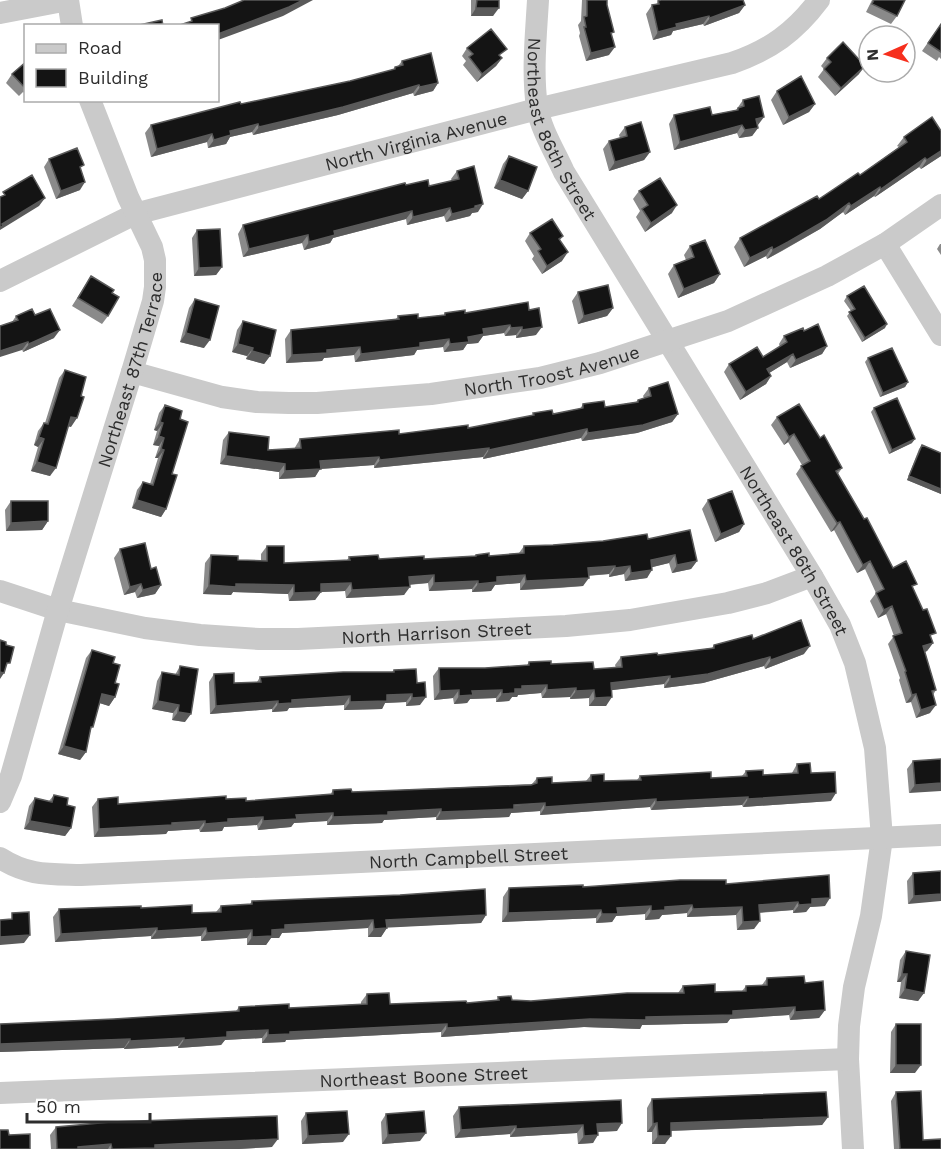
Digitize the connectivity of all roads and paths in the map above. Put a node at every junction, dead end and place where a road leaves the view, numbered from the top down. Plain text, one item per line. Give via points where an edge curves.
1 (68, 0) edge
2 (538, 0) edge
3 (819, 0) edge
4 (0, 13) edge
5 (72, 24) edge
6 (91, 102) edge
7 (537, 109) junction
8 (941, 205) edge
9 (135, 214) junction
10 (885, 244) junction
11 (0, 281) edge
12 (941, 335) edge
13 (668, 342) junction
14 (132, 372) junction
15 (812, 576) junction
16 (0, 591) edge
17 (58, 610) junction
18 (0, 802) edge
19 (941, 835) edge
20 (882, 838) junction
21 (0, 858) edge
22 (848, 1059) junction
23 (0, 1093) edge
24 (853, 1149) edge

1 - 4 street
1 - 5 street
2 - 7 street, Northeast 86th Street
3 - 7 street, North Virginia Avenue via 805,19 756,55
6 - 9 street, Northeast 87th Terrace
7 - 9 street, North Virginia Avenue
7 - 13 street, Northeast 86th Street via 564,172
8 - 10 street, North Troost Avenue
9 - 11 street
9 - 14 street, Northeast 87th Terrace via 152,247 155,272 153,301
10 - 12 street
10 - 13 street, North Troost Avenue via 827,276 728,321
13 - 14 street, North Troost Avenue via 540,378 431,394 317,403 222,397
13 - 15 street, Northeast 86th Street
14 - 17 street, Northeast 87th Terrace
15 - 17 street, North Harrison Street via 728,603 630,620 298,639 200,635
15 - 20 street, Northeast 86th Street via 840,625 855,663 875,748
16 - 17 street
17 - 18 street, Northeast 87th Terrace via 11,776
19 - 20 street, North Campbell Street
20 - 21 street, North Campbell Street via 81,875 44,874 16,868
20 - 22 street, Northeast 86th Street via 871,916 854,987
22 - 23 street, Northeast Boone Street
22 - 24 street, Northeast 86th Street

